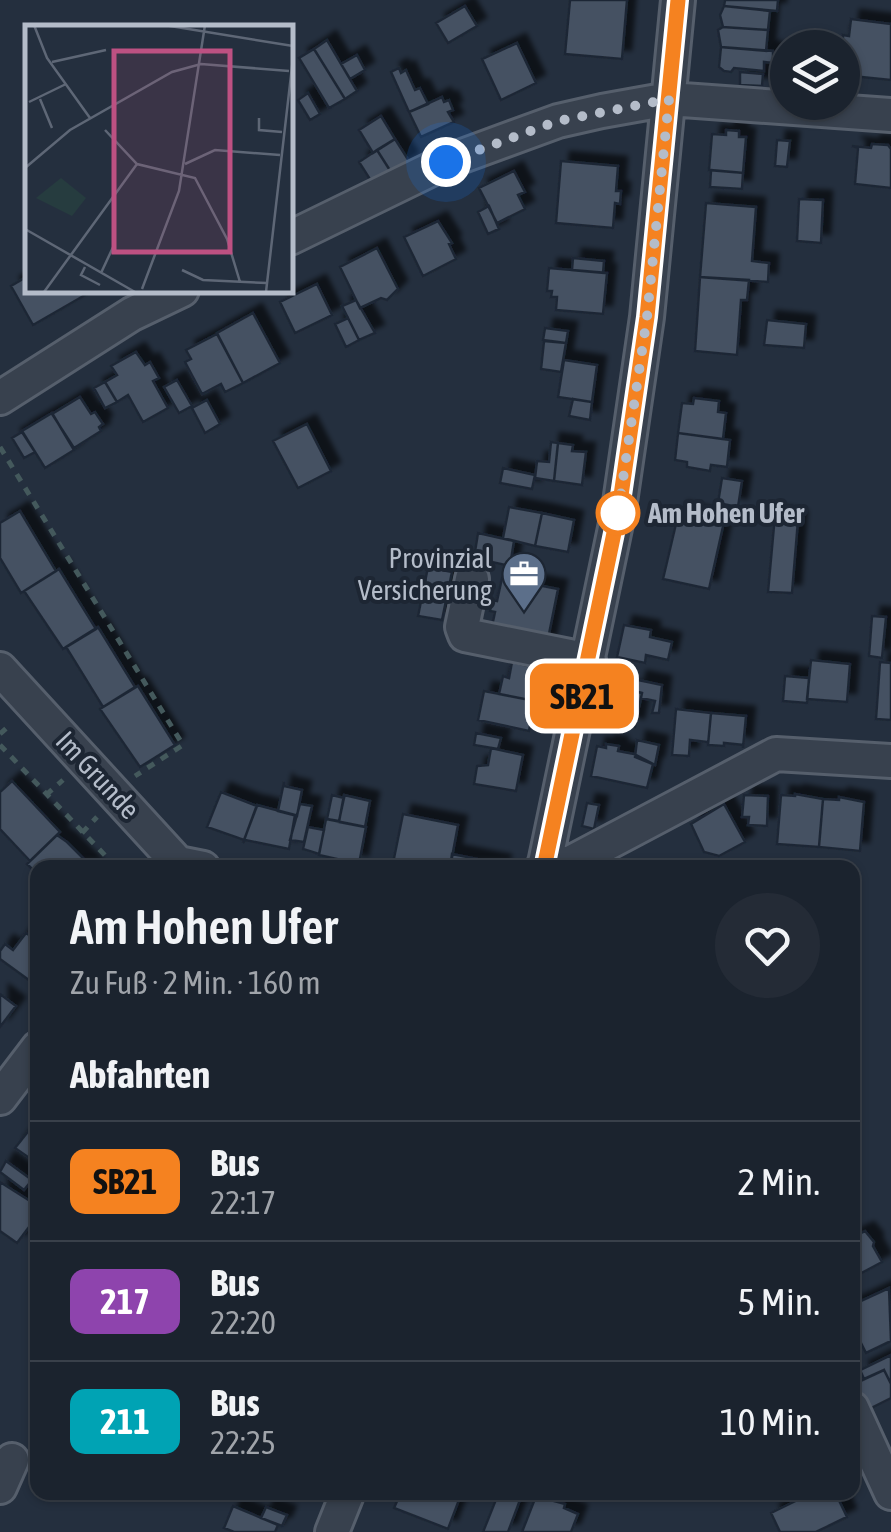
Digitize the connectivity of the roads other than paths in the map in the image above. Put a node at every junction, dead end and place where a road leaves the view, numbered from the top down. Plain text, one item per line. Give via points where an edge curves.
1 (678, 0) edge
2 (669, 99) junction
3 (891, 116) edge
4 (292, 237) edge
5 (178, 292) edge
6 (0, 398) edge
7 (472, 579) dead end
8 (589, 660) junction
9 (0, 669) edge
10 (891, 761) edge
11 (179, 860) edge
12 (546, 860) edge
13 (576, 860) edge
14 (30, 1059) edge
15 (0, 1098) edge
16 (860, 1425) edge
17 (891, 1493) edge
18 (345, 1500) edge
19 (332, 1532) edge

1 - 2 street
2 - 3 street
2 - 4 street via 558,121 446,162
2 - 8 street via 628,452
5 - 6 street
7 - 8 street via 465,635
8 - 12 street
9 - 11 street, Im Grunde
10 - 13 street via 776,754
14 - 15 street
16 - 17 street
18 - 19 street

